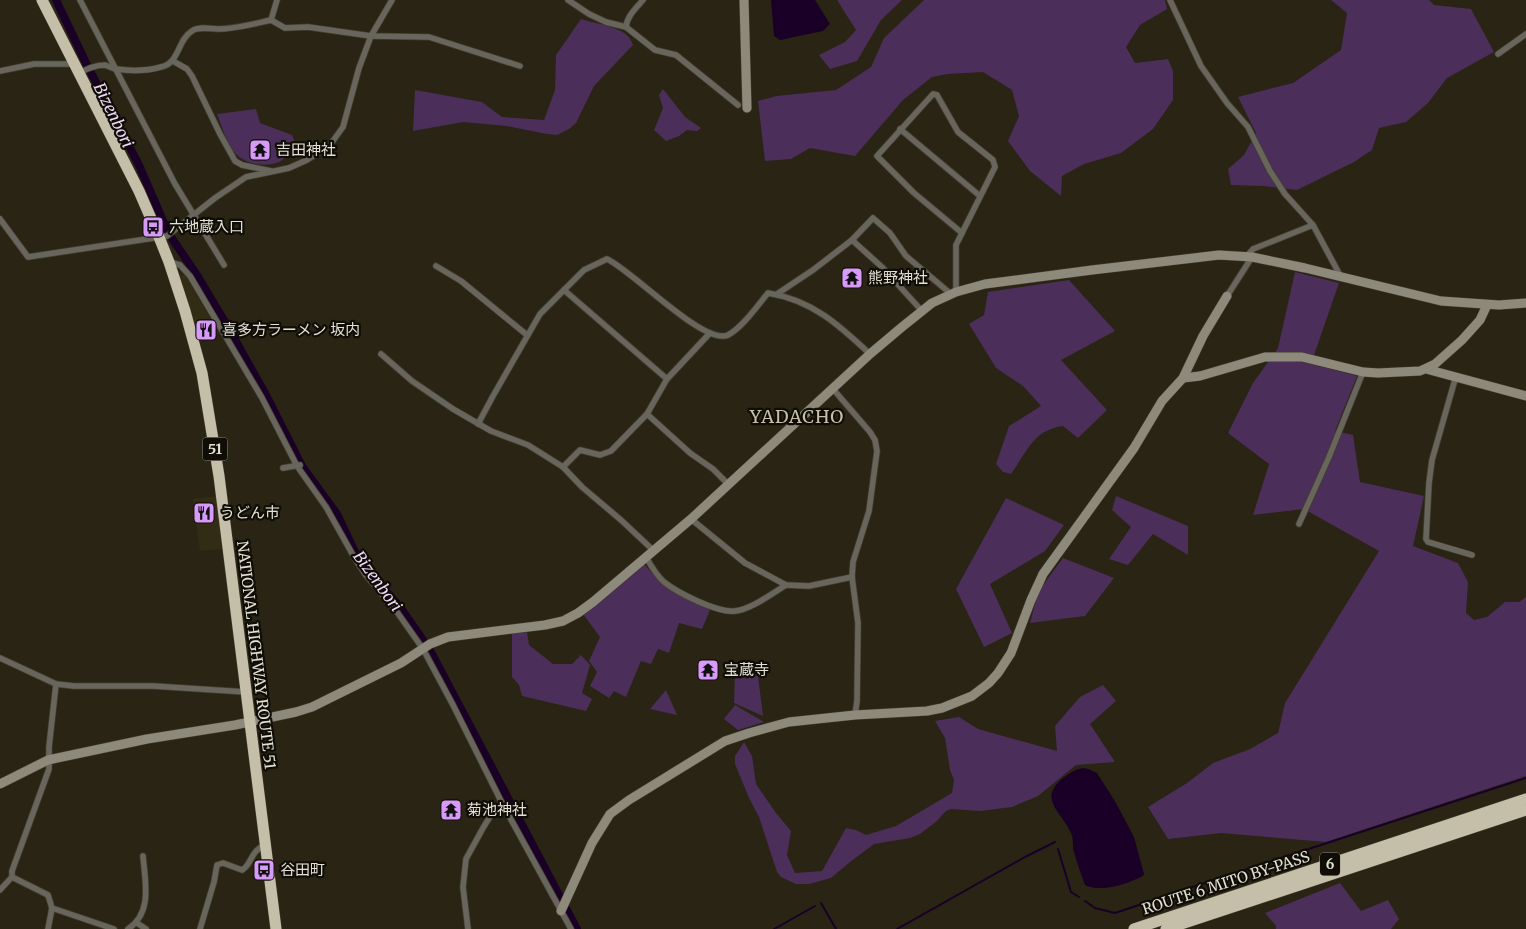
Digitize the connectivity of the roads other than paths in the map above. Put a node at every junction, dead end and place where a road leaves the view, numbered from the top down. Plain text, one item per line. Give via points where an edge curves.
1 (42, 0) edge
2 (80, 0) edge
3 (277, 0) edge
4 (392, 0) edge
5 (568, 0) edge
6 (643, 0) edge
7 (744, 0) edge
8 (1170, 0) edge
9 (271, 20) junction
10 (626, 27) junction
11 (1526, 34) edge
12 (371, 36) junction
13 (1498, 54) dead end
14 (173, 60) junction
15 (520, 66) dead end
16 (83, 68) junction
17 (115, 68) junction
18 (0, 71) edge
19 (743, 106) joint
20 (900, 129) junction
21 (273, 172) junction
22 (980, 196) junction
23 (192, 215) junction
24 (0, 219) edge
25 (1313, 226) junction
26 (962, 233) junction
27 (159, 237) junction
28 (852, 240) junction
29 (1249, 257) junction
30 (169, 262) junction
31 (224, 264) dead end
32 (436, 266) dead end
33 (1340, 277) junction
34 (564, 290) junction
35 (954, 293) junction
36 (777, 294) junction
37 (1227, 296) joint
38 (1526, 303) edge
39 (1487, 305) junction
40 (922, 311) junction
41 (710, 333) junction
42 (527, 335) junction
43 (381, 354) dead end
44 (870, 354) junction
45 (1426, 369) junction
46 (1363, 372) junction
47 (1456, 376) junction
48 (1182, 378) junction
49 (667, 379) junction
50 (833, 389) junction
51 (1526, 396) edge
52 (647, 414) junction
53 (478, 424) junction
54 (298, 466) junction
55 (563, 467) junction
56 (283, 468) dead end
57 (728, 484) junction
58 (691, 519) junction
59 (1299, 524) dead end
60 (654, 551) junction
61 (1472, 555) dead end
62 (646, 557) junction
63 (852, 577) junction
64 (786, 585) junction
65 (426, 647) junction
66 (0, 658) edge
67 (56, 684) junction
68 (246, 692) junction
69 (855, 716) junction
70 (250, 721) junction
71 (48, 760) junction
72 (0, 784) edge
73 (1526, 799) edge
74 (502, 803) junction
75 (1526, 810) edge
76 (266, 844) junction
77 (143, 856) dead end
78 (12, 877) junction
79 (0, 890) edge
80 (563, 906) junction
81 (52, 908) junction
82 (137, 923) junction
83 (48, 929) edge
84 (114, 929) edge
85 (128, 929) edge
86 (146, 929) edge
87 (200, 929) edge
88 (276, 929) edge
89 (468, 929) edge
90 (571, 929) edge
91 (1134, 929) edge
92 (1166, 929) edge

1 - 16 highway, NATIONAL HIGHWAY ROUTE 51 / 51
2 - 17 street
3 - 9 street
4 - 12 street
5 - 10 street via 606,22
6 - 10 street via 631,14
7 - 19 street
8 - 25 street via 1201,66 1248,127 1285,194
9 - 12 street via 285,28 308,26
9 - 14 street via 222,29 197,28 188,34
10 - 19 street via 654,50 676,55
11 - 13 street
12 - 15 street via 430,37
12 - 21 street via 339,135 307,160
14 - 17 street via 170,64 148,70
14 - 21 street via 192,76 235,161
16 - 17 street via 105,65
16 - 18 street via 34,64
16 - 27 highway, NATIONAL HIGHWAY ROUTE 51 / 51
17 - 23 street
20 - 22 street
20 - 22 street via 933,94 937,95 958,132 993,160 995,167
20 - 26 street via 877,156 914,193
21 - 23 street via 246,177
22 - 26 street
23 - 27 street via 167,236
23 - 31 street
24 - 27 street via 28,257
25 - 29 street via 1253,249
25 - 33 street
26 - 35 street via 956,245
27 - 30 highway, NATIONAL HIGHWAY ROUTE 51 / 51
28 - 35 street via 873,218 890,233 906,256
28 - 36 street
28 - 40 street
29 - 33 street
29 - 35 street via 1218,256 1092,270 985,284
29 - 37 street
30 - 54 street via 180,265 190,276
30 - 68 highway, NATIONAL HIGHWAY ROUTE 51 / 51 via 202,373
32 - 42 street via 461,281
33 - 39 street via 1441,301
34 - 41 street via 584,270 607,260 625,269 683,317
34 - 42 street via 540,314
34 - 49 street
35 - 40 street
36 - 41 street via 768,293 729,334 721,337
36 - 44 street via 816,309
37 - 48 street
38 - 39 street
39 - 45 street via 1480,320 1462,340
40 - 44 street
41 - 49 street
42 - 53 street
43 - 53 street via 412,381
44 - 50 street
45 - 46 street
45 - 47 street
46 - 48 street via 1302,357 1265,356 1200,376
46 - 59 street
47 - 51 street
47 - 61 street via 1432,460 1426,539
48 - 69 street via 1162,401 1134,448 1043,574 1011,653 989,683 972,696 942,708
49 - 52 street
50 - 57 street
50 - 63 street via 866,426 877,445 869,511 853,562
52 - 55 street via 611,451 600,455 580,450
52 - 57 street
53 - 55 street via 528,445
54 - 56 street
54 - 65 street via 365,574
55 - 60 street
57 - 58 street
58 - 60 street
58 - 64 street via 745,563
60 - 62 street
62 - 64 street via 664,582 719,609 736,612 745,609
62 - 65 street via 593,602 563,621 448,637
63 - 64 street via 809,586
63 - 69 street via 858,623 858,701
65 - 70 street via 380,675 312,707
65 - 74 street
66 - 67 street
67 - 68 street
67 - 71 street
68 - 70 highway, NATIONAL HIGHWAY ROUTE 51 / 51
69 - 80 street via 789,722 738,736 629,800 610,814 597,834
70 - 71 street
70 - 76 highway, NATIONAL HIGHWAY ROUTE 51 / 51
71 - 72 street
71 - 78 street via 49,770
73 - 91 highway, ROUTE 6 MITO BY-PASS / 6
74 - 80 street
74 - 89 street via 482,828 466,859 463,887
75 - 92 highway, ROUTE 6 MITO BY-PASS / 6
76 - 87 street via 254,852 242,870 223,863 218,865
76 - 88 highway, NATIONAL HIGHWAY ROUTE 51 / 51
77 - 82 street via 146,904
78 - 79 street
78 - 81 street via 48,894
80 - 90 street
81 - 83 street
81 - 84 street
82 - 85 street
82 - 86 street

